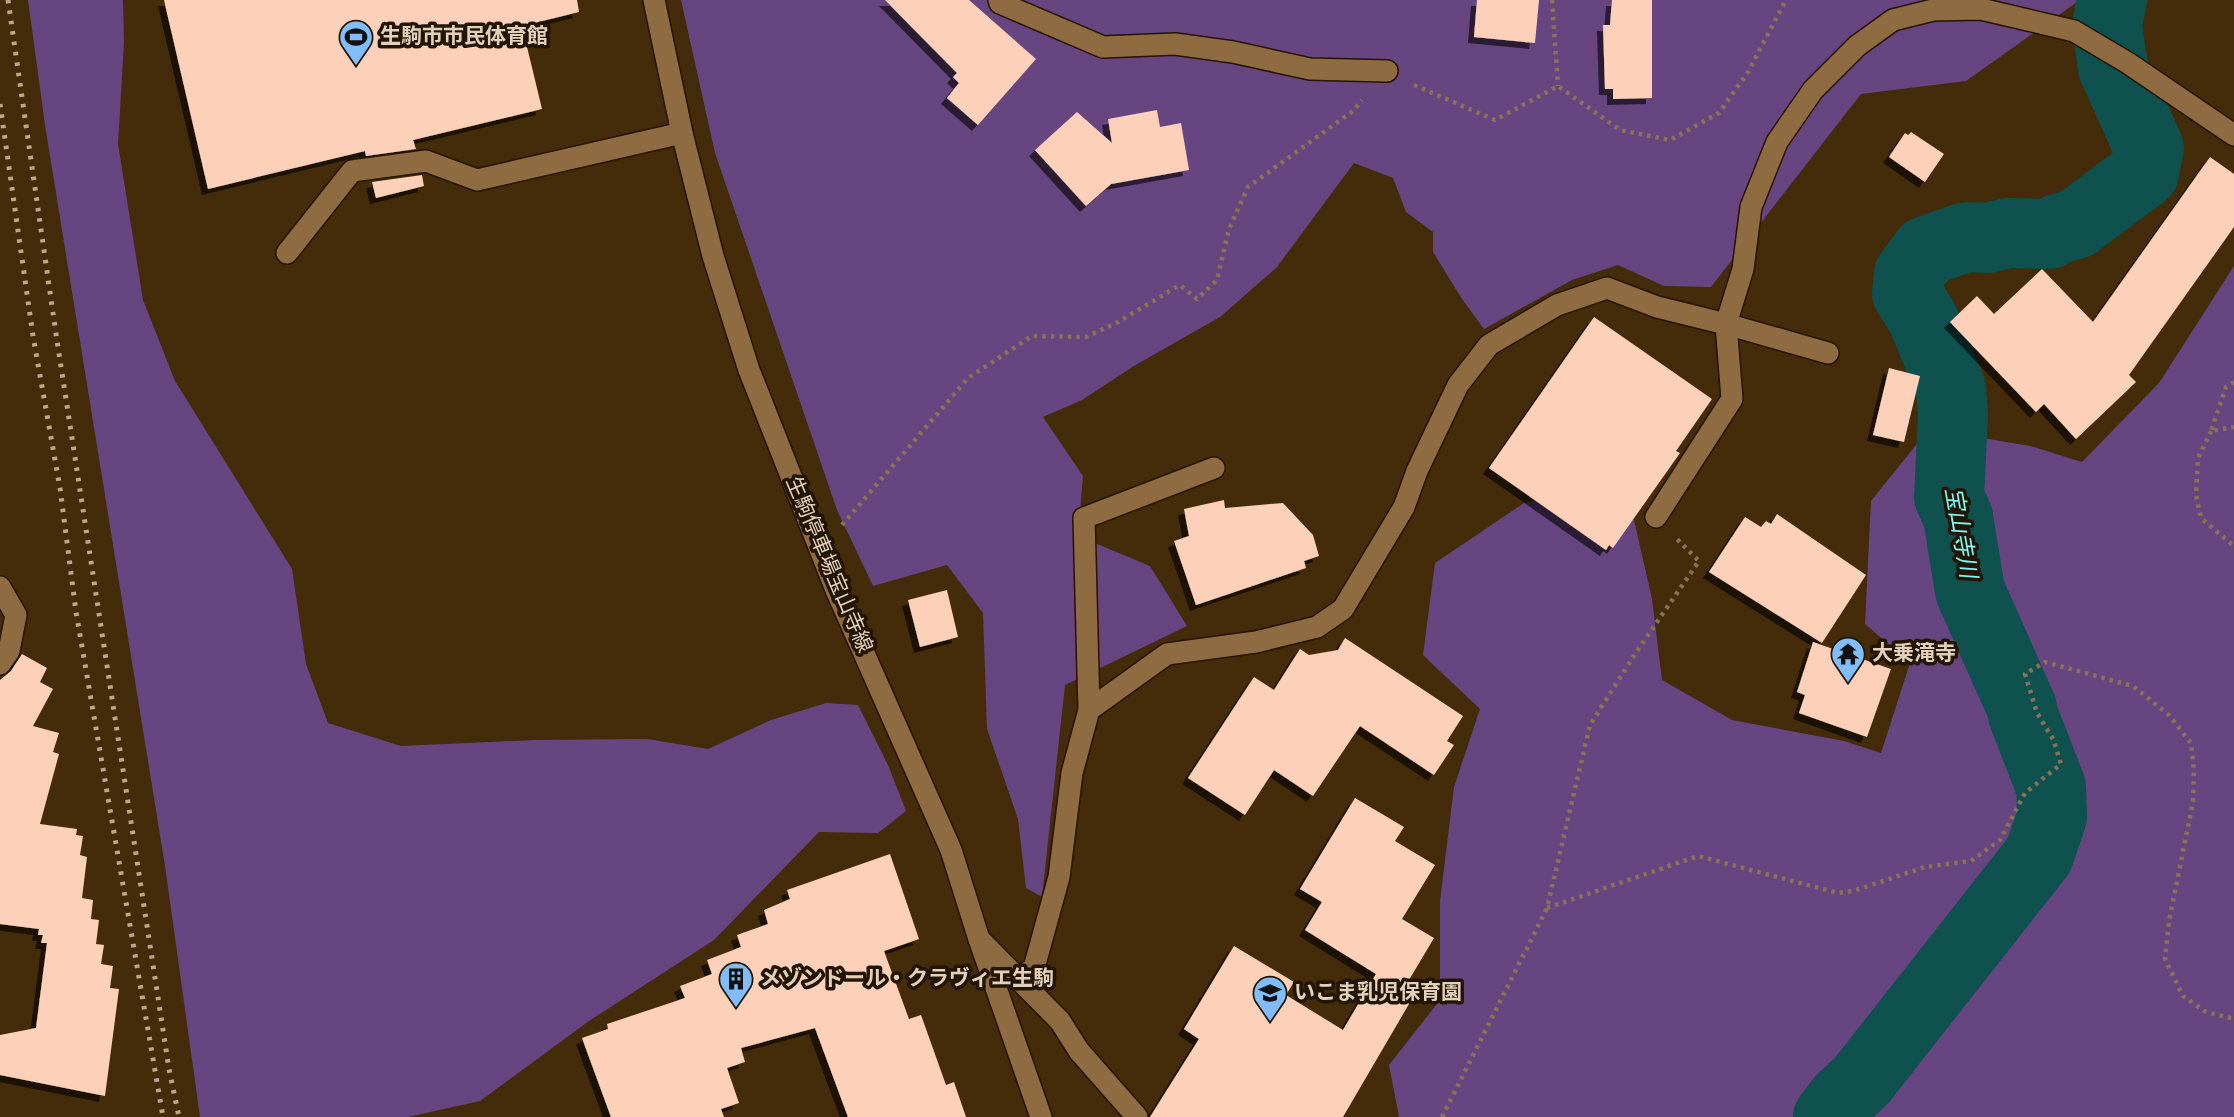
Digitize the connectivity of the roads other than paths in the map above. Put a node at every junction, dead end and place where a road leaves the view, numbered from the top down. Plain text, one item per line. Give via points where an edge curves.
1 (654, 0) edge
2 (999, 0) edge
3 (1387, 71) road end
4 (682, 133) junction
5 (2234, 135) edge
6 (286, 253) dead end
7 (1726, 324) junction
8 (1828, 353) dead end
9 (1214, 468) dead end
10 (1656, 517) road end
11 (0, 587) edge
12 (0, 664) edge
13 (1089, 710) junction
14 (979, 939) junction
15 (1019, 978) junction
16 (1041, 1117) edge
17 (1137, 1117) edge

1 - 4 street, 生駒停車場宝山寺線
2 - 3 street via 1103,47 1175,44 1310,69
4 - 6 street via 477,180 426,161 352,171
4 - 14 street, 生駒停車場宝山寺線 via 713,256 749,370 820,551 951,850
5 - 7 street via 2074,31 1981,9 1933,10 1893,20 1857,46 1813,90 1777,142 1751,206 1743,269
7 - 8 street
7 - 10 street via 1732,399
7 - 13 street via 1657,307 1606,288 1557,304 1489,345 1458,385 1404,507 1343,609 1317,627 1256,642 1167,654
9 - 13 street via 1084,518
11 - 12 street via 16,615 9,651
13 - 15 street via 1072,773 1059,877 1034,968
14 - 15 street
14 - 16 street, 生駒停車場宝山寺線
15 - 17 street

